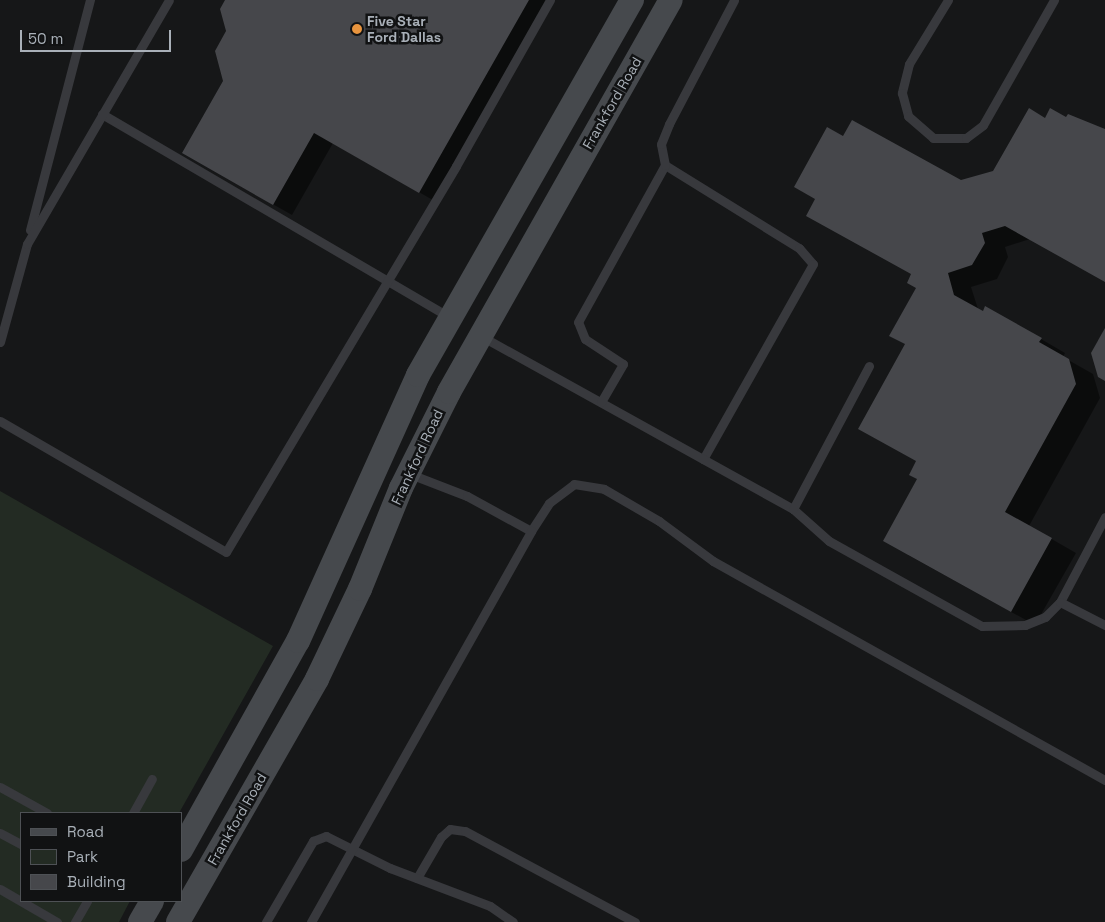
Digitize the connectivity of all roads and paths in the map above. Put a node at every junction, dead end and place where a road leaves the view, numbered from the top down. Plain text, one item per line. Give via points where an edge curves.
1 (90, 0) edge
2 (169, 0) edge
3 (550, 0) edge
4 (632, 0) edge
5 (671, 0) edge
6 (734, 0) edge
7 (948, 0) edge
8 (1054, 0) edge
9 (102, 114) junction
10 (665, 165) junction
11 (27, 244) junction
12 (387, 280) junction
13 (451, 318) junction
14 (480, 335) junction
15 (0, 342) edge
16 (869, 366) dead end
17 (601, 402) junction
18 (0, 421) edge
19 (703, 459) junction
20 (408, 473) junction
21 (793, 509) junction
22 (1105, 516) edge
23 (531, 532) junction
24 (1060, 602) junction
25 (1105, 625) edge
26 (152, 779) dead end
27 (1105, 780) edge
28 (0, 787) edge
29 (45, 812) edge
30 (135, 812) edge
31 (0, 833) edge
32 (20, 843) edge
33 (182, 848) edge
34 (352, 848) junction
35 (417, 878) junction
36 (0, 889) edge
37 (20, 900) edge
38 (23, 902) edge
39 (85, 902) edge
40 (151, 902) edge
41 (58, 922) edge
42 (75, 922) edge
43 (140, 922) edge
44 (178, 922) edge
45 (266, 922) edge
46 (311, 922) edge
47 (513, 922) edge
48 (635, 922) edge

1 - 11 lane
2 - 9 lane
3 - 12 lane
4 - 13 main road
5 - 14 main road, Frankford Road
6 - 10 lane via 660,144
7 - 8 lane via 909,64 902,93 908,116 933,138 966,138 983,126
9 - 11 lane
9 - 12 lane
10 - 17 lane via 578,322 585,338 623,364
10 - 19 lane via 799,248 813,264
11 - 15 lane
12 - 13 lane
12 - 18 lane via 226,552
13 - 14 main road
13 - 33 main road via 386,441 298,641
14 - 17 lane
14 - 20 main road, Frankford Road
16 - 21 lane
17 - 19 lane
19 - 21 lane
20 - 23 lane via 467,496
20 - 44 main road, Frankford Road via 360,589 317,679
21 - 24 lane via 829,541 982,626 1025,625 1045,616
22 - 24 lane
23 - 27 lane via 549,503 574,484 604,489 660,521 713,561
23 - 34 lane
24 - 25 lane
26 - 30 lane
28 - 29 lane
31 - 32 lane
34 - 35 lane
34 - 45 lane via 326,836 313,841
34 - 46 lane
35 - 47 lane via 490,906
35 - 48 lane via 441,837 450,829 465,831
36 - 37 lane
38 - 41 lane
39 - 42 lane
40 - 43 main road

